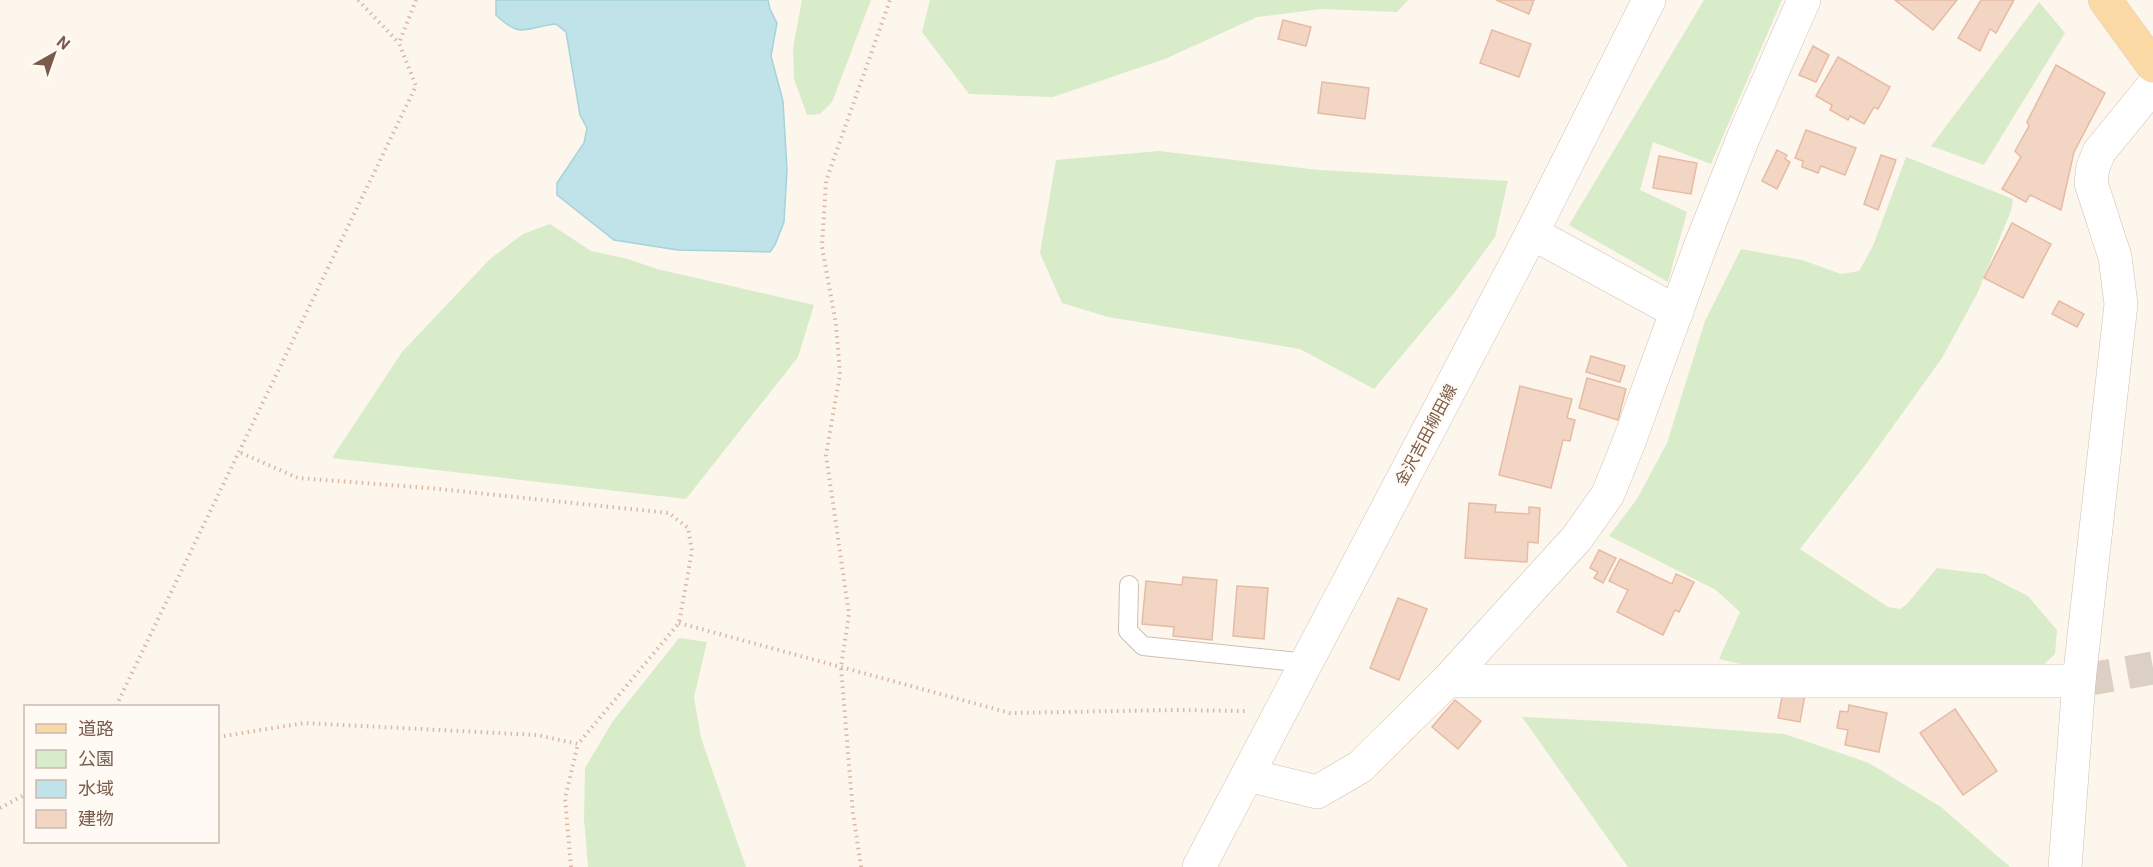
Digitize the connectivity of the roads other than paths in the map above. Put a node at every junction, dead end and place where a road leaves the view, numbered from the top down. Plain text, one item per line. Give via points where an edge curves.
1 (1649, 0) edge
2 (1804, 0) edge
3 (2105, 0) edge
4 (2153, 66) edge
5 (2153, 86) edge
6 (1532, 233) junction
7 (1677, 312) junction
8 (1129, 585) dead end
9 (1307, 663) junction
10 (1447, 681) junction
11 (2079, 681) junction
12 (1248, 775) junction
13 (1199, 867) edge
14 (2065, 867) edge

1 - 6 street, 金沢吉田柳田線
2 - 7 street via 1744,136
3 - 4 main road
5 - 11 street via 2099,152 2093,166 2091,183 2115,257 2121,304
6 - 7 street
6 - 9 street, 金沢吉田柳田線
7 - 10 street via 1608,494 1577,538
8 - 9 lane via 1128,631 1143,646
9 - 12 street, 金沢吉田柳田線
10 - 11 street
10 - 12 street via 1360,767 1317,792
11 - 14 street
12 - 13 street, 金沢吉田柳田線

